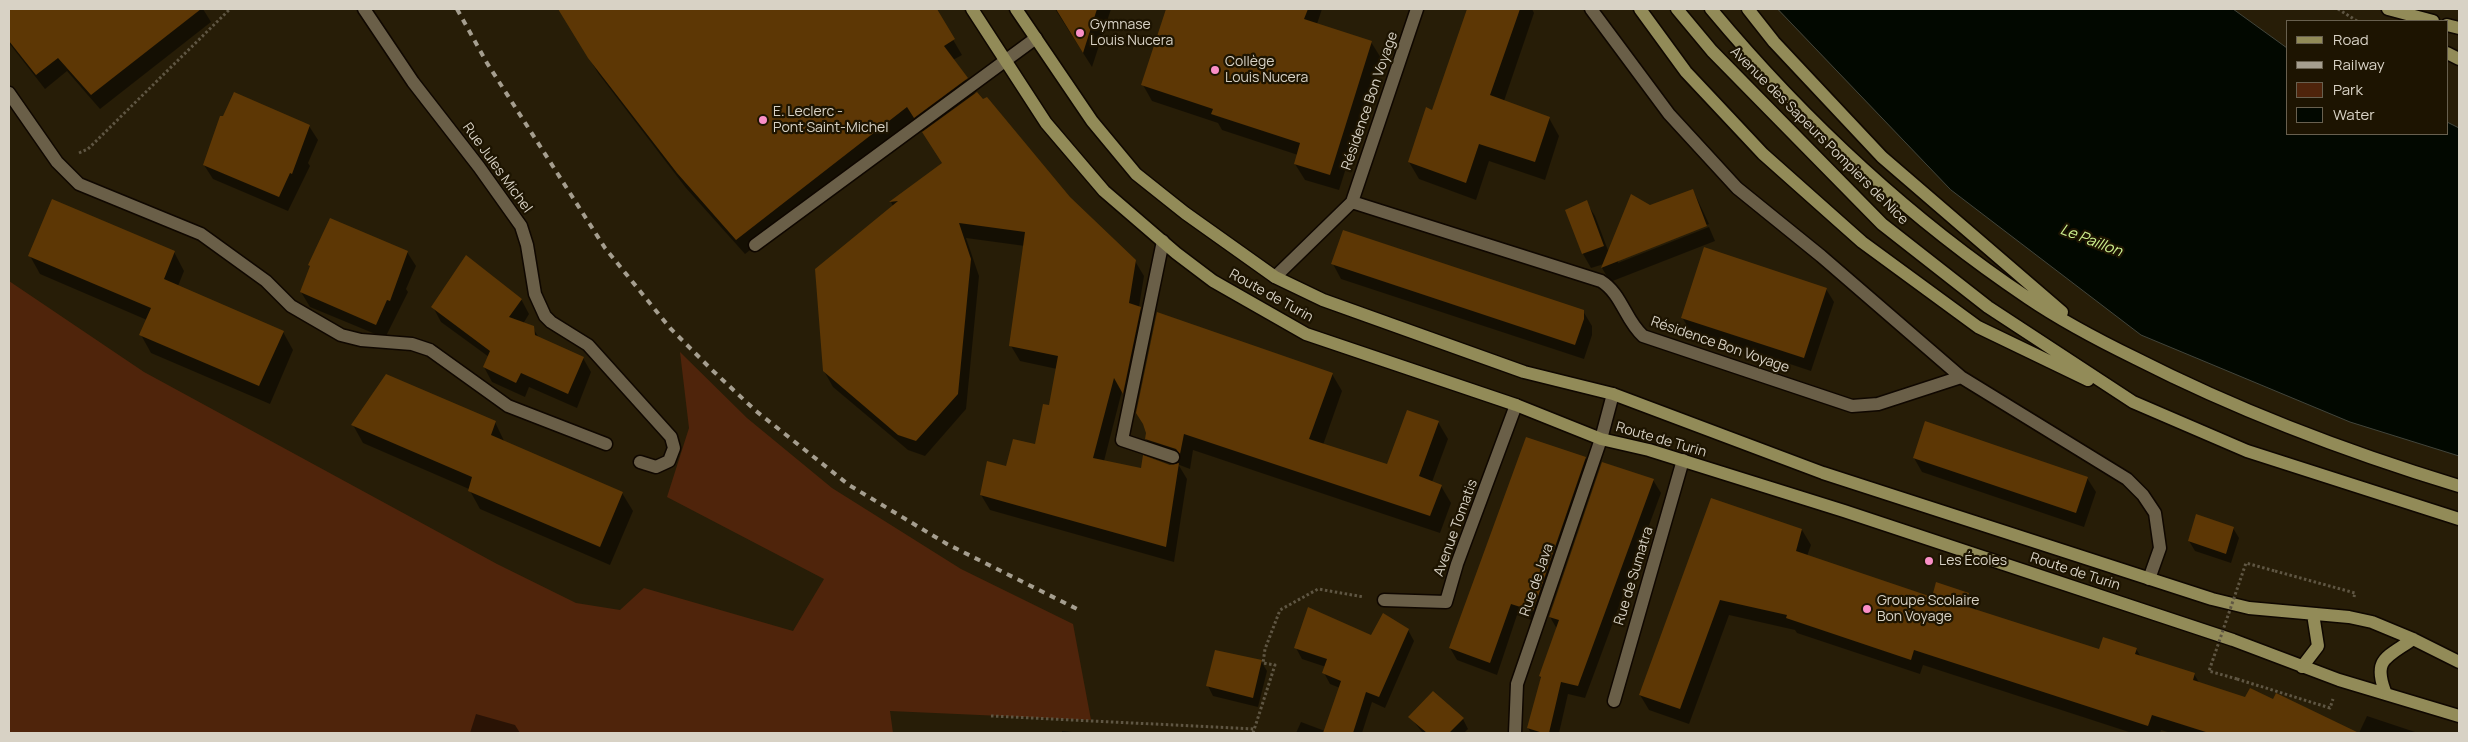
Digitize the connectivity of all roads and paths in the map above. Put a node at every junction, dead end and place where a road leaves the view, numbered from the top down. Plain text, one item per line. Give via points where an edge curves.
1 (230, 9) edge
2 (364, 9) edge
3 (972, 9) edge
4 (1016, 9) edge
5 (1417, 9) edge
6 (1591, 9) edge
7 (1640, 9) edge
8 (1677, 9) edge
9 (1711, 9) edge
10 (1748, 9) edge
11 (2338, 9) edge
12 (2387, 9) edge
13 (2355, 20) edge
14 (2400, 20) edge
15 (2429, 20) edge
16 (1036, 38) junction
17 (1004, 61) junction
18 (9, 93) edge
19 (58, 162) junction
20 (1352, 202) junction
21 (1163, 241) junction
22 (755, 245) dead end
23 (1275, 277) junction
24 (2089, 335) junction
25 (1961, 377) junction
26 (1613, 394) junction
27 (2134, 402) junction
28 (1516, 405) junction
29 (1601, 438) junction
30 (606, 444) dead end
31 (1173, 457) dead end
32 (1683, 460) junction
33 (640, 462) dead end
34 (2459, 486) edge
35 (2459, 519) edge
36 (2149, 579) junction
37 (2355, 593) dead end
38 (1384, 600) joint
39 (2313, 614) junction
40 (2413, 639) junction
41 (2459, 662) edge
42 (2302, 667) junction
43 (2339, 680) junction
44 (2386, 694) junction
45 (1614, 701) dead end
46 (991, 716) dead end
47 (2459, 716) edge
48 (1255, 729) junction
49 (1253, 733) edge
50 (1514, 733) edge

1 - 19 path via 88,149
2 - 33 street, Rue Jules Michel via 413,82 521,226 535,294 545,316 588,345 671,438 674,454 669,461 656,466
3 - 17 main road, Route de Turin
4 - 16 main road, Route de Turin
5 - 20 street, Résidence Bon Voyage
6 - 25 street via 1668,114 1737,188
7 - 27 main road via 1686,72 1763,154 1878,253 1978,327
8 - 27 main road, Avenue des Sapeurs Pompiers de Nice via 1712,51 1882,224 1988,306
9 - 24 main road, Avenue des Sapeurs Pompiers de Nice via 1820,127 1899,199 2028,299
10 - 24 main road via 1774,42 1882,157
11 - 13 path
12 - 14 main road
12 - 15 main road
16 - 17 street
16 - 23 main road, Route de Turin via 1092,121 1136,174
17 - 21 main road, Route de Turin via 1046,123 1104,191
17 - 22 street
18 - 19 street
19 - 30 street via 79,184 201,234 248,267 291,306 341,335 412,344 430,350 508,406
20 - 23 street, Résidence Bon Voyage
20 - 25 street, Résidence Bon Voyage via 1601,281 1613,289 1643,336 1852,406 1878,404
21 - 28 main road, Route de Turin via 1213,281 1306,334
21 - 31 street via 1122,440
23 - 26 main road, Route de Turin via 1323,300 1524,372
24 - 34 main road, Avenue des Sapeurs Pompiers de Nice via 2266,420
25 - 36 street via 2127,479 2143,495 2155,513 2160,548
26 - 29 street, Rue de Java
26 - 36 main road, Route de Turin via 1823,473
27 - 35 main road, Avenue des Sapeurs Pompiers de Nice via 2247,451
28 - 29 main road, Route de Turin
28 - 38 street, Avenue Tomatis via 1446,602
29 - 32 main road, Route de Turin
29 - 50 street, Rue de Java via 1516,684
32 - 42 main road, Route de Turin via 2233,640
32 - 45 street, Rue de Sumatra
36 - 39 main road, Route de Turin via 2249,608
37 - 43 path, bridge via 2246,563 2209,671 2330,708
38 - 48 path via 1318,590 1280,610 1265,649 1263,663 1275,665
39 - 40 main road, Route de Turin via 2372,622
39 - 42 main road via 2318,646
40 - 41 main road, Route de Turin
40 - 44 main road via 2379,666 2379,677
42 - 43 main road, Route de Turin
43 - 44 main road, Route de Turin
44 - 47 main road, Route de Turin
46 - 48 path
48 - 49 path

